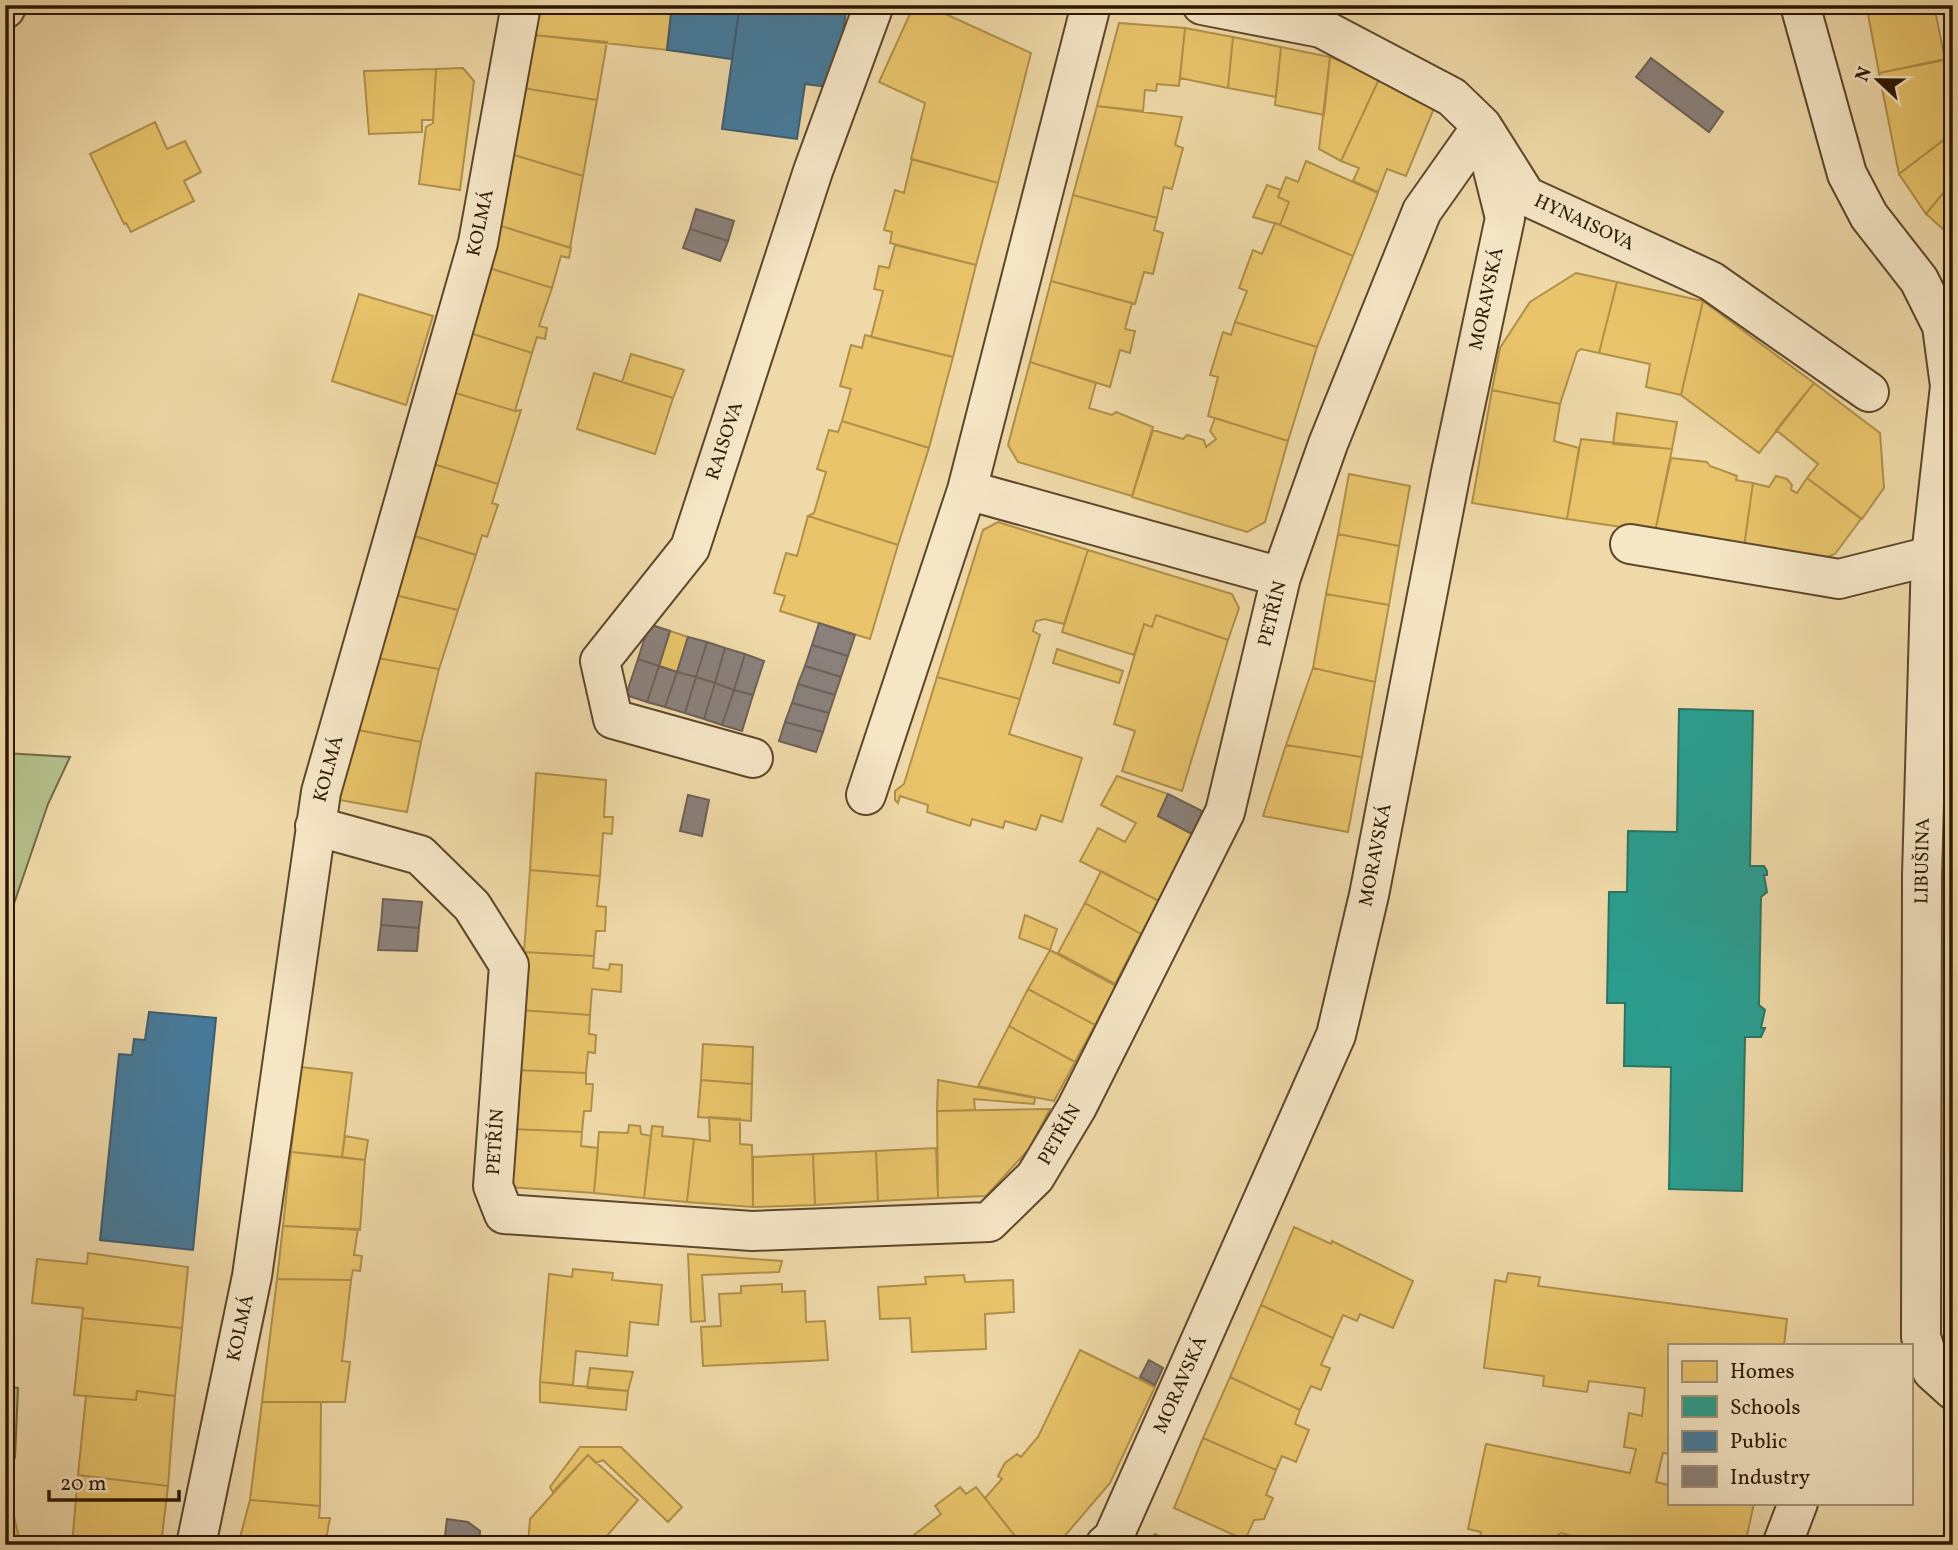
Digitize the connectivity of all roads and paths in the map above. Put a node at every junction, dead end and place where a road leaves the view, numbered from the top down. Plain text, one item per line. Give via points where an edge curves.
1 (521, 5) edge
2 (874, 5) edge
3 (1091, 5) edge
4 (1202, 5) edge
5 (1800, 5) edge
6 (1482, 126) junction
7 (1947, 326) edge
8 (1869, 392) dead end
9 (967, 490) junction
10 (1630, 544) dead end
11 (1931, 556) junction
12 (1282, 577) junction
13 (753, 758) dead end
14 (866, 795) dead end
15 (315, 826) junction
16 (1932, 1381) edge
17 (1797, 1504) edge
18 (196, 1545) edge
19 (1105, 1545) edge
20 (1782, 1545) edge

1 - 15 street, KOLMÁ via 478,243
2 - 13 street, RAISOVA via 813,172 690,548 600,661 613,719
3 - 9 street
4 - 6 street, HYNAISOVA via 1321,28 1452,97
5 - 7 street, LIBUŠINA via 1847,174 1869,216 1919,280
6 - 8 street, HYNAISOVA via 1526,196 1711,281
6 - 12 street, PETŘÍN via 1422,211 1328,444
6 - 19 street, MORAVSKÁ via 1505,218 1369,895 1336,1035 1113,1538
7 - 11 street, LIBUŠINA via 1950,386
9 - 12 street
9 - 14 street
10 - 11 street via 1839,579
11 - 16 street, LIBUŠINA via 1922,876 1921,1337
12 - 15 street, PETŘÍN via 1225,812 1077,1107 1035,1177 989,1222 752,1231 505,1214 493,1186 509,965 472,906 421,855
15 - 18 street, KOLMÁ via 252,1276
17 - 20 street

